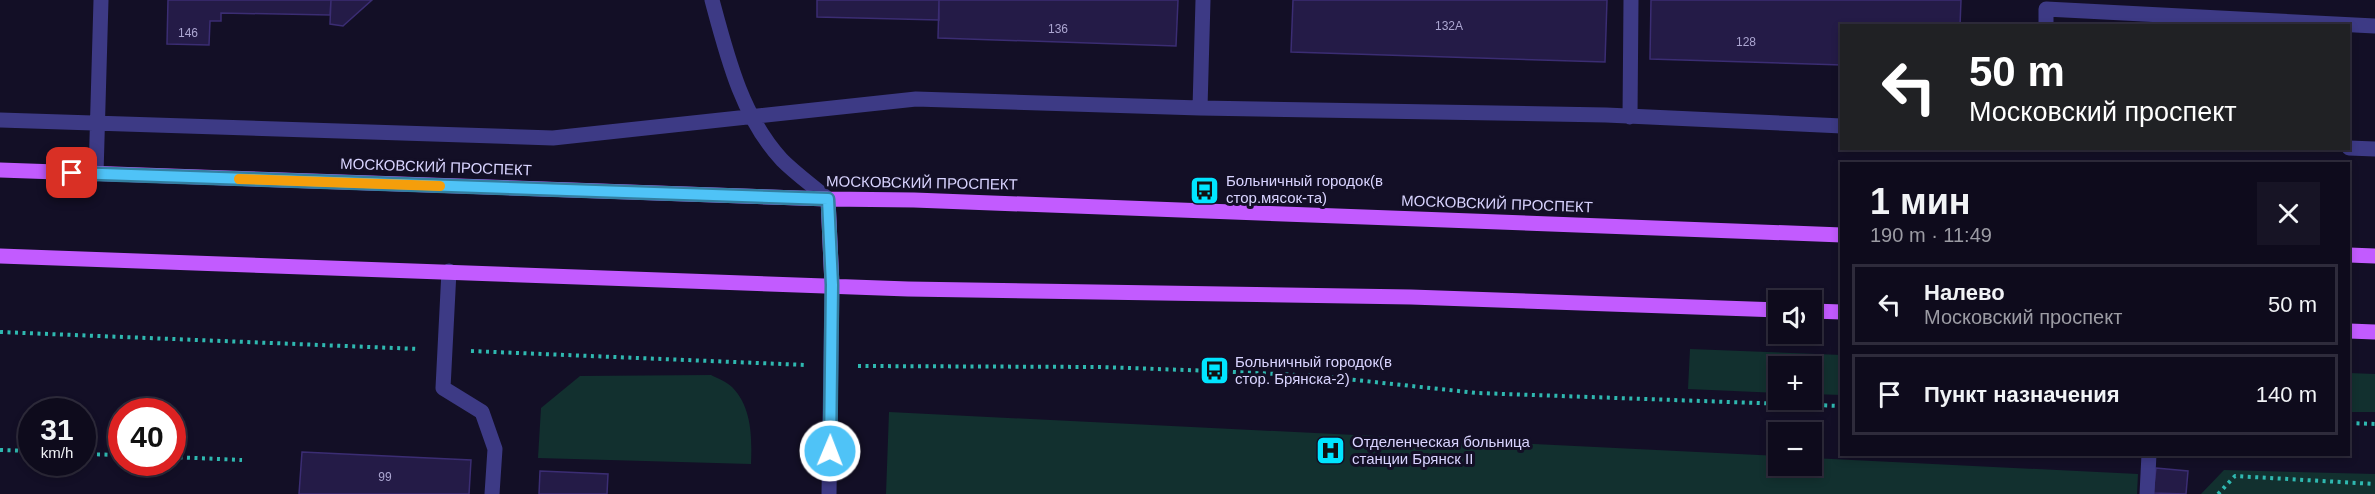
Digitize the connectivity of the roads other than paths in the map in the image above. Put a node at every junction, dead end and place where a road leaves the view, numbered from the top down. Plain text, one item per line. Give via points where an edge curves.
1 (100, 0) edge
2 (712, 0) edge
3 (1203, 0) edge
4 (1631, 0) edge
5 (2046, 24) edge
6 (2336, 24) edge
7 (2350, 25) edge
8 (2375, 26) edge
9 (1200, 108) junction
10 (750, 117) junction
11 (1630, 117) junction
12 (0, 120) edge
13 (97, 123) junction
14 (1840, 126) edge
15 (2350, 148) edge
16 (2375, 149) edge
17 (0, 170) edge
18 (96, 174) junction
19 (828, 199) junction
20 (1840, 236) edge
21 (2350, 255) edge
22 (0, 256) edge
23 (2375, 256) edge
24 (449, 271) junction
25 (832, 285) junction
26 (1768, 310) edge
27 (1822, 311) edge
28 (1840, 312) edge
29 (2350, 331) edge
30 (2375, 332) edge
31 (2149, 456) edge
32 (492, 494) edge
33 (829, 494) edge
34 (2147, 494) edge

1 - 13 street
2 - 10 street
3 - 9 street
4 - 11 street
5 - 6 street via 2046,9
7 - 8 street
9 - 10 street via 916,99
9 - 11 street
10 - 13 street via 553,138
10 - 19 street via 782,160
11 - 14 street
12 - 13 street
13 - 18 street
15 - 16 street
17 - 18 main road, МОСКОВСКИЙ ПРОСПЕКТ
18 - 19 main road, МОСКОВСКИЙ ПРОСПЕКТ
19 - 20 main road, МОСКОВСКИЙ ПРОСПЕКТ
19 - 25 main road
21 - 23 main road
22 - 24 main road
24 - 25 main road
24 - 32 street via 443,388 482,412 495,449
25 - 26 main road via 1411,297
25 - 33 street
27 - 28 main road
29 - 30 main road
31 - 34 street

